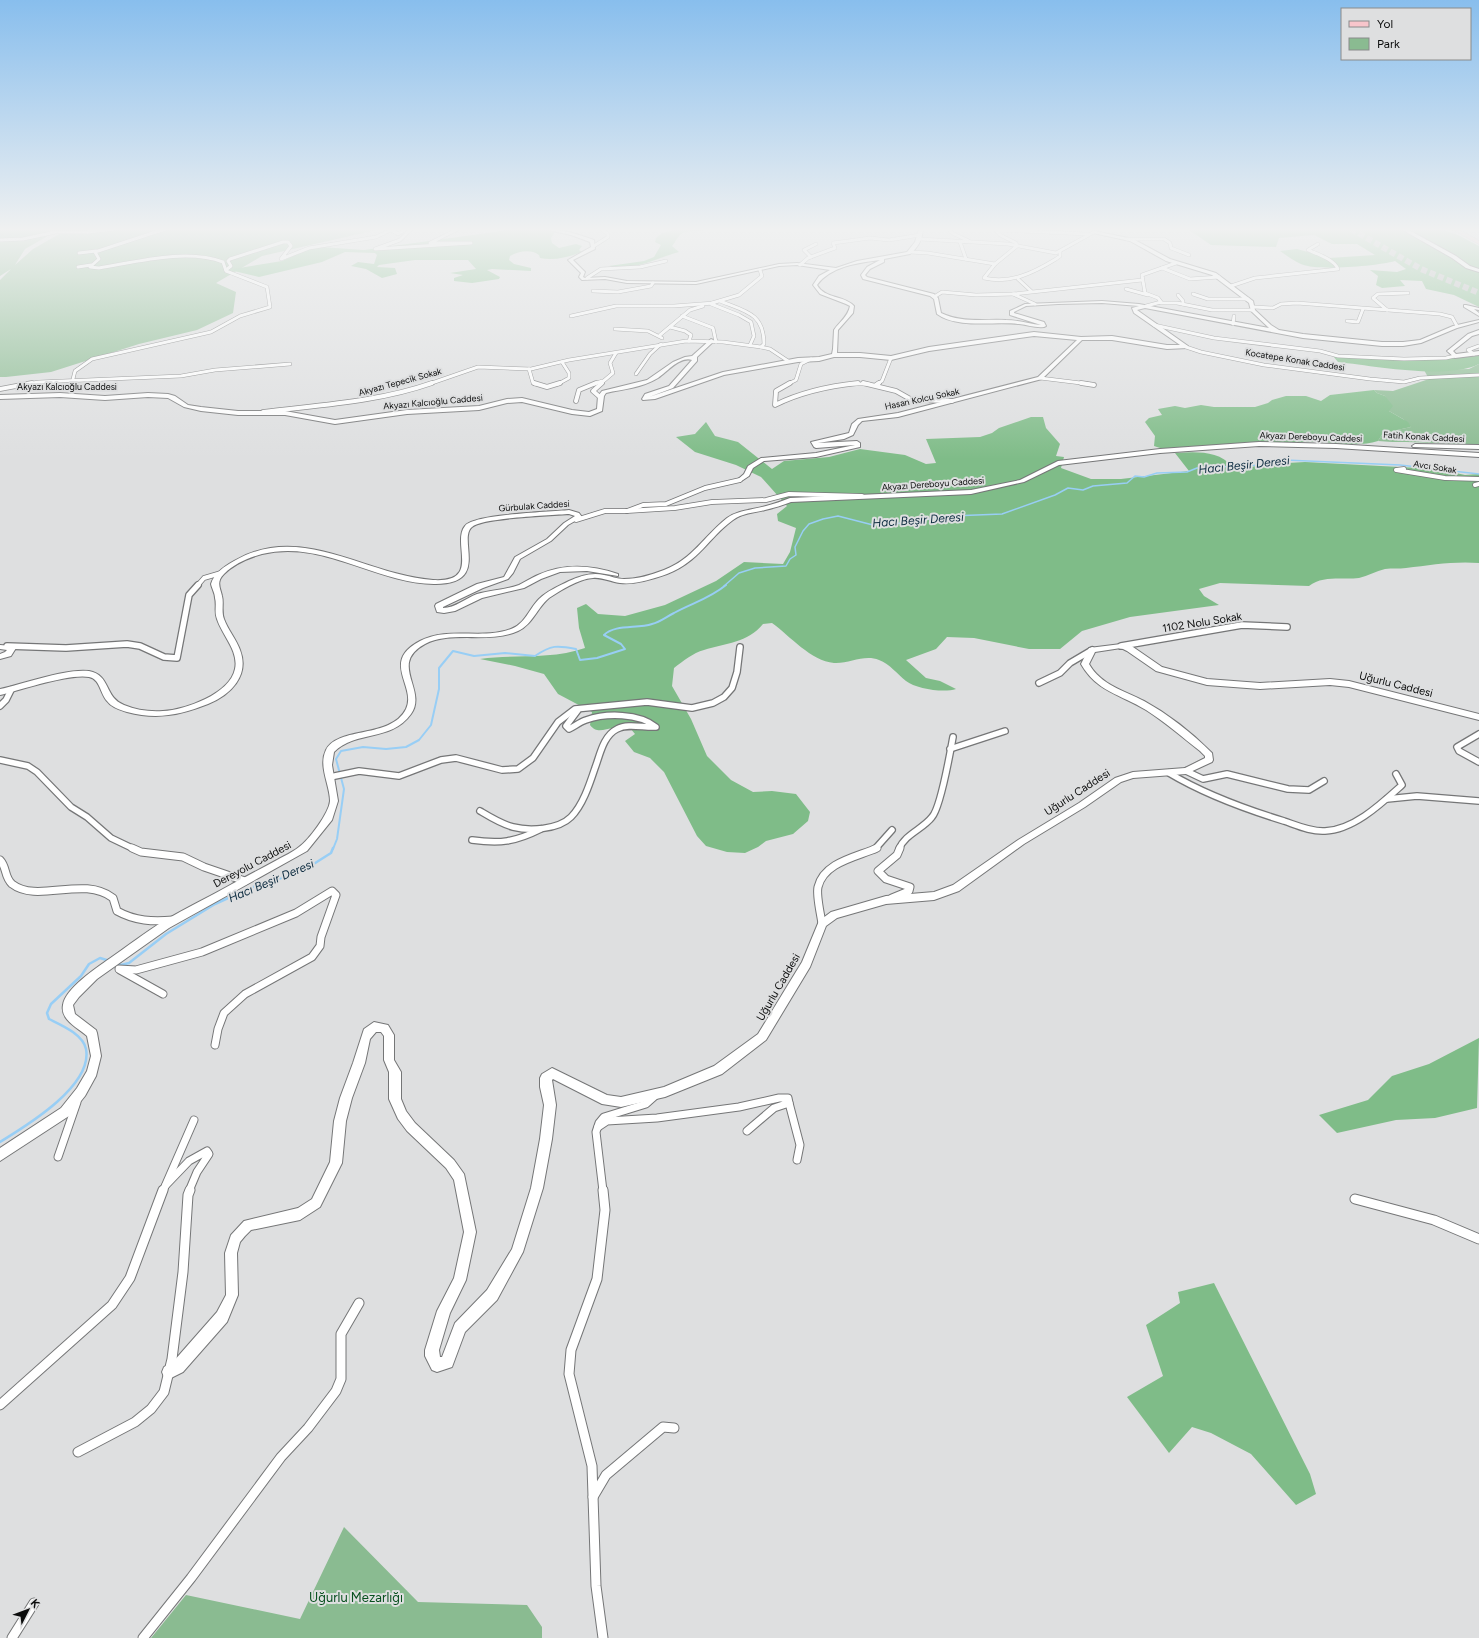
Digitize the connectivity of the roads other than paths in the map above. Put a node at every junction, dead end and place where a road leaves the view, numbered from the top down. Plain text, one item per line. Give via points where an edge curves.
1 (270, 305) edge
2 (681, 305) edge
3 (704, 305) edge
4 (717, 305) edge
5 (731, 305) edge
6 (851, 305) edge
7 (936, 305) edge
8 (1027, 305) edge
9 (1140, 305) edge
10 (1190, 305) edge
11 (1252, 305) edge
12 (1278, 305) edge
13 (1324, 305) edge
14 (1382, 305) edge
15 (1146, 306) junction
16 (1254, 308) junction
17 (1363, 309) junction
18 (1479, 309) edge
19 (1387, 310) junction
20 (1479, 315) edge
21 (571, 316) dead end
22 (682, 316) junction
23 (1234, 316) dead end
24 (1347, 321) dead end
25 (1479, 321) edge
26 (1028, 323) junction
27 (1233, 324) junction
28 (1154, 325) junction
29 (1457, 326) junction
30 (670, 327) junction
31 (615, 329) dead end
32 (1479, 332) edge
33 (1282, 333) junction
34 (660, 335) junction
35 (1042, 335) junction
36 (1081, 339) junction
37 (689, 341) junction
38 (713, 341) junction
39 (662, 344) junction
40 (750, 346) junction
41 (1479, 346) edge
42 (761, 347) junction
43 (1186, 347) junction
44 (616, 353) junction
45 (1477, 354) edge
46 (834, 355) junction
47 (1455, 356) junction
48 (694, 357) junction
49 (891, 358) junction
50 (813, 359) junction
51 (562, 362) junction
52 (788, 362) junction
53 (290, 364) dead end
54 (529, 369) junction
55 (636, 374) dead end
56 (1479, 376) edge
57 (1040, 378) junction
58 (74, 379) junction
59 (607, 379) junction
60 (876, 385) junction
61 (1094, 385) dead end
62 (0, 389) edge
63 (0, 397) edge
64 (601, 398) junction
65 (576, 401) dead end
66 (953, 402) junction
67 (247, 414) junction
68 (1479, 447) edge
69 (1370, 448) junction
70 (1479, 455) edge
71 (1404, 469) dead end
72 (1479, 479) edge
73 (740, 480) joint
74 (874, 497) junction
75 (628, 511) junction
76 (576, 520) junction
77 (221, 573) junction
78 (635, 580) junction
79 (1287, 627) dead end
80 (1121, 646) junction
81 (3, 647) edge
82 (740, 647) dead end
83 (1092, 650) junction
84 (0, 657) edge
85 (1039, 683) dead end
86 (10, 690) junction
87 (0, 692) edge
88 (0, 706) edge
89 (578, 710) junction
90 (1479, 717) edge
91 (1005, 730) dead end
92 (1479, 734) edge
93 (953, 737) dead end
94 (950, 749) junction
95 (0, 760) edge
96 (1479, 762) edge
97 (1186, 771) junction
98 (1169, 773) junction
99 (1396, 774) dead end
100 (334, 776) junction
101 (1324, 781) dead end
102 (1387, 799) junction
103 (1479, 801) edge
104 (480, 811) dead end
105 (546, 827) junction
106 (892, 830) dead end
107 (472, 840) dead end
108 (0, 860) edge
109 (245, 880) junction
110 (891, 900) junction
111 (177, 919) junction
112 (822, 924) junction
113 (114, 967) junction
114 (164, 994) dead end
115 (214, 1045) dead end
116 (81, 1092) junction
117 (657, 1094) junction
118 (789, 1103) junction
119 (194, 1120) dead end
120 (597, 1128) junction
121 (747, 1131) dead end
122 (0, 1155) edge
123 (58, 1157) dead end
124 (796, 1160) dead end
125 (166, 1185) junction
126 (1356, 1199) dead end
127 (1479, 1239) edge
128 (359, 1303) dead end
129 (169, 1372) junction
130 (0, 1405) edge
131 (674, 1428) dead end
132 (78, 1452) dead end
133 (593, 1497) junction
134 (34, 1603) dead end
135 (12, 1638) edge
136 (143, 1638) edge
137 (603, 1638) edge

1 - 58 street via 261,311 240,316 211,332 92,359 75,370
2 - 21 street via 616,306
3 - 22 street via 690,310
4 - 40 street via 751,322 754,336
5 - 42 street via 761,321 765,332 764,344
6 - 46 street via 851,313 835,334
7 - 26 street via 939,314 951,319
8 - 26 street via 1018,307 1012,314 1045,325
9 - 15 street
10 - 16 street via 1212,310
11 - 16 street
12 - 16 street via 1273,308
13 - 17 street
14 - 19 street
15 - 27 street
15 - 28 street, Kocatepe Konak Caddesi via 1134,309
16 - 33 street via 1269,326
17 - 19 street
17 - 24 street via 1358,322
18 - 20 street via 1466,306
19 - 29 street via 1448,314
22 - 30 street
22 - 38 street via 714,328
23 - 27 street
25 - 29 street
26 - 35 street
27 - 33 street
28 - 43 street, Kocatepe Konak Caddesi
28 - 47 street via 1214,338 1320,351 1338,356 1404,359
29 - 33 street via 1421,341 1403,344
30 - 34 street
30 - 37 street via 691,335
31 - 34 street via 625,328
32 - 47 street via 1470,335 1450,352
34 - 39 street
35 - 36 street
35 - 49 street via 1023,335 929,349
36 - 43 street via 1112,338 1168,347
36 - 57 street, Hasan Kolcu Sokak
37 - 38 street, Akyazı Tepecik Sokak
37 - 39 street, Akyazı Tepecik Sokak
38 - 40 street, Akyazı Tepecik Sokak
38 - 48 street
39 - 44 street, Akyazı Tepecik Sokak
39 - 55 street via 650,354
40 - 42 street, Akyazı Tepecik Sokak
41 - 45 street via 1468,350
42 - 52 street, Akyazı Tepecik Sokak via 770,349
43 - 56 street, Kocatepe Konak Caddesi via 1264,365 1370,379 1404,382 1420,378
44 - 51 street, Akyazı Tepecik Sokak
44 - 59 street via 610,363 613,373
45 - 47 street
46 - 49 street
46 - 50 street
48 - 52 street via 695,360 671,387 647,395 645,399 724,374
48 - 64 street via 677,361 649,381 604,392
49 - 60 street via 882,381
50 - 52 street
50 - 60 street via 798,367 796,380 776,391 775,405 789,398 833,386 861,383
51 - 54 street, Akyazı Tepecik Sokak
51 - 54 street via 569,373 569,378 547,388 540,388 533,383
53 - 58 street via 215,370 181,376
54 - 67 street, Akyazı Tepecik Sokak via 478,367 427,385 351,403
57 - 61 street
57 - 66 street, Hasan Kolcu Sokak
58 - 62 street
59 - 64 street via 593,391
59 - 65 street via 579,390
60 - 66 street via 896,391 912,400
63 - 67 street, Akyazı Kalcıoğlu Caddesi via 60,395 105,398 154,395 173,397 186,406
64 - 67 street, Akyazı Kalcıoğlu Caddesi via 600,410 590,414 522,400 478,408 407,412 344,422 285,413
66 - 73 street, Hasan Kolcu Sokak via 898,416 860,420 855,424 851,434 814,442 816,446 851,442 857,443 858,446 816,455 763,459 750,467 747,476
68 - 69 street, Fatih Konak Caddesi via 1377,444 1371,445
69 - 70 street
69 - 74 street, Akyazı Dereboyu Caddesi via 1259,444 1160,451 1058,463 1022,481 971,492
71 - 72 street, Avcı Sokak via 1396,470 1445,478
73 - 75 street via 705,488 666,504 643,505
74 - 75 street via 789,494 766,500 712,502 675,508
74 - 78 street, Akyazı Dereboyu Caddesi via 790,500 769,508 742,513 728,522 678,567
75 - 76 street via 605,511
76 - 77 street, Gürbulak Caddesi via 579,515 569,512 474,521 465,532 468,556 465,567 461,574 443,582 406,577 296,548 258,552
76 - 78 street, Gürbulak Caddesi via 566,524 549,540 517,558 506,578 480,586 438,608 448,611 488,593 518,587 541,576 583,567
77 - 81 street via 204,578 189,595 177,658 170,659 153,654 141,646 129,643 76,648
77 - 86 street via 215,582 214,590 219,597 219,614 241,664 238,676 216,697 198,705 164,714 126,708 111,700 104,685 89,674 74,674
78 - 100 street, Dereyolu Caddesi via 621,581 593,576 581,578 547,596 525,624 517,629 491,636 438,637 413,649 404,667 411,697 410,710 399,722 385,730 340,743 330,751 328,765
79 - 80 street, 1102 Nolu Sokak via 1242,625
80 - 83 street
80 - 90 street, Uğurlu Caddesi via 1130,649 1159,669 1207,682 1260,686 1330,682 1349,684
81 - 84 street via 12,648 12,651
82 - 89 street via 732,688 724,697 712,703 692,708 647,702
83 - 85 street via 1070,663 1060,673
83 - 97 street, Uğurlu Caddesi via 1085,664 1089,674 1100,683 1150,708 1209,755 1209,760 1204,764
86 - 87 street
86 - 88 street
89 - 100 street via 568,712 560,719 525,766 509,772 496,771 481,763 457,758 431,762 400,776 389,777 364,770
89 - 105 street via 566,728 573,728 590,718 610,717 636,718 652,722 656,727 620,727 606,739 572,817 564,823
91 - 94 street
92 - 96 street via 1457,747 1459,751
93 - 94 street
94 - 110 street via 933,817 902,842 897,855 878,871 886,879 910,887 908,891 894,896
95 - 109 street via 28,766 37,772 71,807 111,838 141,852 183,857 204,867
97 - 98 street, Uğurlu Caddesi
97 - 101 street via 1204,779 1228,774 1288,789 1309,790
98 - 102 street via 1207,792 1313,830 1325,831 1358,820
98 - 110 street, Uğurlu Caddesi via 1134,775 1118,780 1021,842 956,888 934,896
99 - 102 street via 1402,786
100 - 109 street, Dereyolu Caddesi via 334,801 329,818 317,834 304,849
102 - 103 street via 1417,796
104 - 105 street via 513,827
105 - 107 street via 513,843
106 - 112 street via 877,848 837,864 824,875 818,888
108 - 111 street via 6,877 12,884 21,888 38,891 99,890 113,898 117,911 124,916 148,920
109 - 111 street, Dereyolu Caddesi
110 - 112 street, Uğurlu Caddesi via 834,915
111 - 113 street, Dereyolu Caddesi via 121,957
112 - 117 street, Uğurlu Caddesi via 806,964 762,1037 718,1070
113 - 114 street
113 - 115 street via 136,970 202,952 296,913 332,891 336,895 320,946 312,957 245,994 224,1013
113 - 116 street, Dereyolu Caddesi via 93,976 68,1004 71,1017 92,1033 95,1045 96,1056 92,1072
116 - 122 street via 64,1112
116 - 123 street
117 - 120 street via 646,1104 604,1117
117 - 129 street, Uğurlu Caddesi via 621,1102 606,1100 552,1073 546,1078 550,1105 546,1139 537,1188 517,1252 492,1295 460,1328 447,1362 437,1365 432,1356 433,1345 444,1311 460,1280 470,1232 463,1189 460,1178 450,1164 402,1116 395,1099 395,1072 390,1060 389,1035 384,1028 374,1027 365,1039 346,1098 340,1121 336,1163 316,1203 300,1214 248,1225 241,1232 235,1239 231,1253 232,1296 222,1317 178,1367
118 - 120 street via 788,1098 779,1098 732,1108 657,1118 607,1121
118 - 121 street via 774,1108
118 - 124 street via 800,1145
119 - 125 street
120 - 133 street via 605,1210 597,1279 571,1350 569,1374 592,1466
125 - 129 street via 198,1154 207,1151 209,1154 206,1161 197,1172 188,1195 183,1272
125 - 130 street via 130,1278 112,1305
126 - 127 street via 1432,1218 1458,1227
128 - 136 street via 341,1334 341,1379 336,1391 312,1423 281,1457
129 - 132 street via 164,1392 151,1409 135,1422
131 - 133 street via 663,1427 606,1475
133 - 137 street via 596,1586
134 - 135 street

